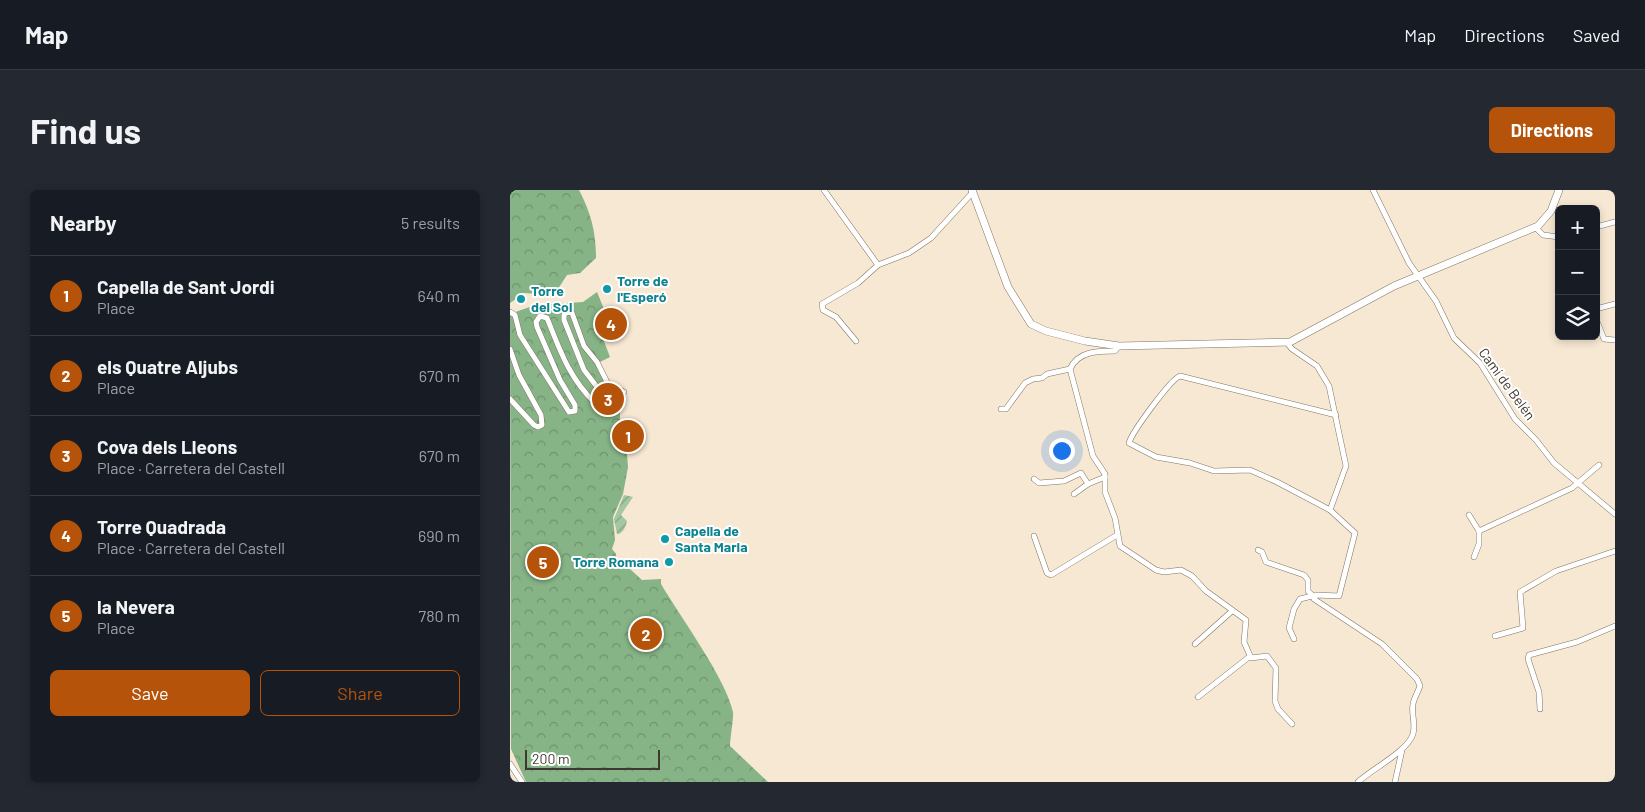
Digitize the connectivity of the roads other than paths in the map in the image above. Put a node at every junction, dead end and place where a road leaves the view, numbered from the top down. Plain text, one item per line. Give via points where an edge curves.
1 (824, 190) edge
2 (1373, 190) edge
3 (1559, 190) edge
4 (972, 191) edge
5 (1615, 222) edge
6 (1600, 226) edge
7 (1535, 227) junction
8 (1555, 238) edge
9 (878, 265) junction
10 (1418, 276) junction
11 (1615, 304) edge
12 (1600, 308) edge
13 (510, 312) edge
14 (1600, 329) edge
15 (1615, 340) edge
16 (856, 341) dead end
17 (1288, 343) junction
18 (1119, 346) junction
19 (510, 349) edge
20 (1070, 369) junction
21 (624, 392) dead end
22 (510, 399) edge
23 (1001, 409) dead end
24 (1336, 415) junction
25 (1599, 465) dead end
26 (1105, 477) junction
27 (1034, 479) dead end
28 (1580, 483) junction
29 (1088, 484) junction
30 (1074, 494) dead end
31 (1330, 510) junction
32 (1615, 514) edge
33 (1469, 516) dead end
34 (1479, 531) junction
35 (1117, 535) junction
36 (1034, 536) dead end
37 (1258, 550) dead end
38 (1615, 551) edge
39 (1474, 557) dead end
40 (1313, 596) junction
41 (1232, 611) junction
42 (1615, 626) edge
43 (1495, 636) dead end
44 (1294, 639) dead end
45 (1195, 644) dead end
46 (1249, 657) junction
47 (1198, 697) dead end
48 (1540, 709) dead end
49 (1292, 724) dead end
50 (1402, 750) junction
51 (510, 764) edge
52 (522, 782) edge
53 (1358, 782) edge
54 (1395, 782) edge

1 - 9 street
2 - 10 street, Camí de Belén
3 - 7 main road via 1548,217
4 - 9 street via 930,238 909,253
4 - 18 main road via 1008,287 1031,324 1086,341
5 - 6 street
7 - 8 street via 1543,235
7 - 10 main road
9 - 16 street via 858,283 822,304 823,310 836,317
10 - 17 main road
10 - 28 street, Camí de Belén via 1444,315 1454,338 1480,363 1515,419 1554,463
11 - 12 street
13 - 21 street via 515,315 520,335 569,412 575,411 576,407 560,380 539,331 536,322 540,316 547,318 570,371 595,403 603,402 604,396 580,363 564,320 567,312 572,313 584,346 608,384
14 - 15 street via 1604,339
17 - 18 main road
17 - 24 street via 1321,370 1329,386
18 - 20 street via 1115,351 1090,351
19 - 22 street via 542,425 534,425
20 - 23 street via 1024,383 1006,409
20 - 26 street via 1092,456
24 - 31 street via 1346,466
24 - 31 street via 1182,376 1166,390 1131,438 1130,446 1156,457 1214,471 1250,470
25 - 28 street
26 - 29 street
26 - 35 street via 1105,492 1115,518
27 - 29 street via 1039,483 1064,481 1081,473
28 - 32 street, Camí de Belén
28 - 34 street
29 - 30 street
31 - 40 street via 1355,533 1355,538 1339,596
33 - 34 street
34 - 39 street
35 - 36 street via 1051,575 1047,573
35 - 41 street via 1124,550 1156,570 1181,570 1192,576 1206,592
37 - 40 street via 1266,562 1304,575 1308,580 1308,591
38 - 43 street via 1556,571 1520,592 1522,628
40 - 44 street via 1300,599 1294,609 1289,628
40 - 50 street via 1382,644 1417,679 1420,686 1412,706 1414,730 1410,742
41 - 45 street
41 - 46 street via 1246,620 1244,642
42 - 48 street via 1577,642 1529,655 1540,695
46 - 47 street
46 - 49 street via 1268,656 1276,668 1275,700 1278,709
50 - 53 street
50 - 54 street
51 - 52 street

